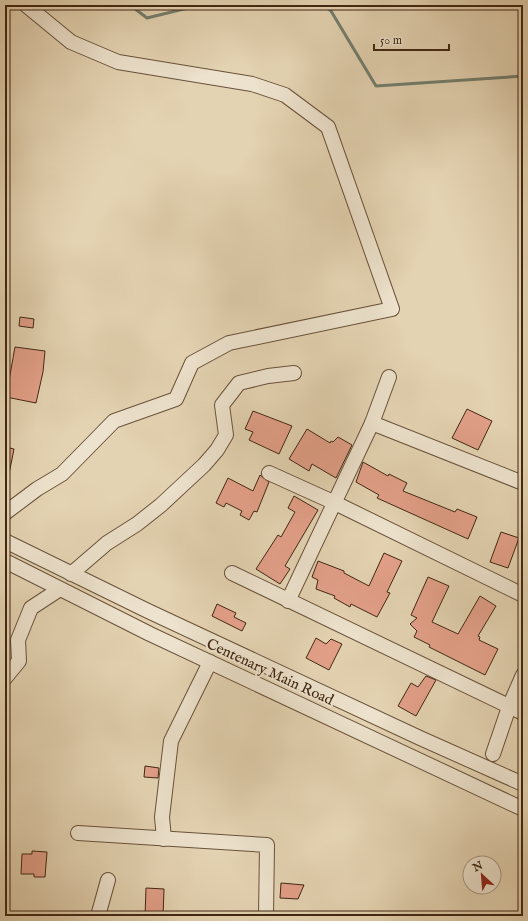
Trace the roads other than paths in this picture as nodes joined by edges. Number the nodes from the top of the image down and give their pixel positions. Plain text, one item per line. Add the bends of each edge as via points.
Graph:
1 (26, 5) edge
2 (294, 373) dead end
3 (389, 377) dead end
4 (372, 422) junction
5 (269, 473) dead end
6 (523, 483) edge
7 (333, 502) junction
8 (5, 512) edge
9 (5, 541) edge
10 (5, 561) edge
11 (232, 573) dead end
12 (71, 574) junction
13 (60, 589) junction
14 (523, 595) edge
15 (288, 601) junction
16 (148, 611) junction
17 (139, 628) junction
18 (210, 662) junction
19 (523, 675) edge
20 (5, 678) edge
21 (509, 707) junction
22 (523, 713) edge
23 (493, 754) dead end
24 (523, 784) edge
25 (523, 809) edge
26 (78, 833) dead end
27 (164, 839) junction
28 (108, 880) dead end
29 (98, 916) edge
30 (266, 916) edge

1 - 8 street via 71,42 118,62 252,84 285,95 328,127 392,309 223,346 192,363 176,399 114,421 62,474
2 - 12 street via 239,383 222,405 226,435 208,460 160,505 137,524 107,543
3 - 4 street
4 - 6 street
4 - 7 street
5 - 7 street
7 - 14 street
7 - 15 street
9 - 12 street, Centenary Main Road
10 - 13 street, Centenary Main Road
11 - 15 street
12 - 16 street, Centenary Main Road
13 - 17 street, Centenary Main Road
13 - 20 street via 31,608 18,640 19,661
15 - 21 street
16 - 17 street
16 - 24 street, Centenary Main Road
17 - 18 street, Centenary Main Road
18 - 25 street, Centenary Main Road
18 - 27 street via 171,741 162,817
19 - 21 street
21 - 22 street
21 - 23 street
26 - 27 street
27 - 30 street via 267,845
28 - 29 street

